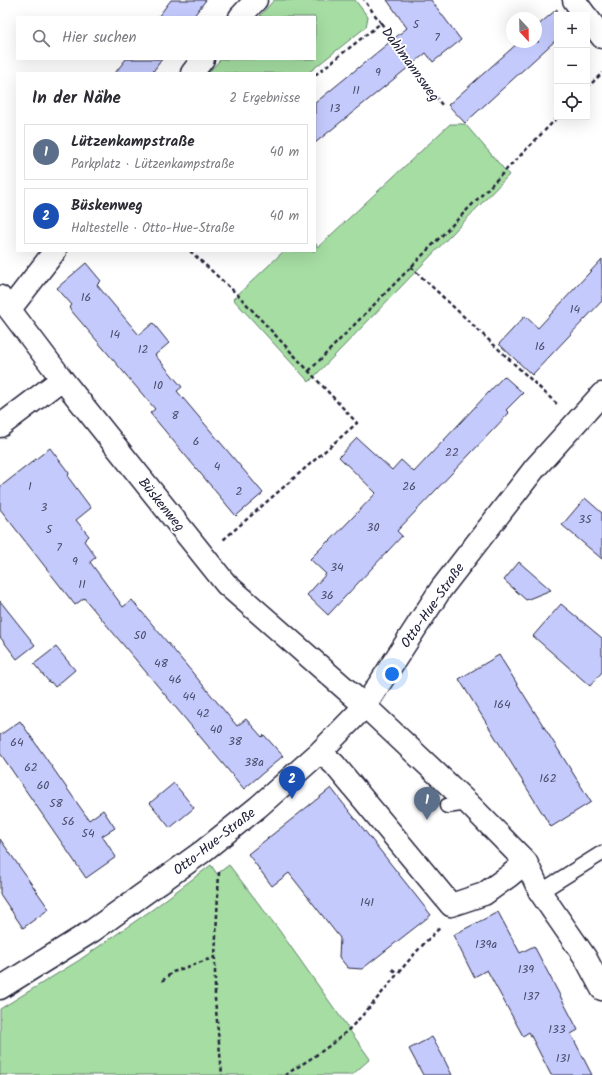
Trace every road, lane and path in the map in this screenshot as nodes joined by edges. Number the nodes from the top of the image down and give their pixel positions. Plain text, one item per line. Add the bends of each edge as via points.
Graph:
1 (256, 0) edge
2 (364, 0) edge
3 (574, 0) edge
4 (583, 12) edge
5 (241, 16) edge
6 (590, 22) edge
7 (380, 23) junction
8 (602, 38) edge
9 (202, 60) edge
10 (193, 72) edge
11 (602, 73) edge
12 (316, 74) edge
13 (590, 85) edge
14 (442, 105) dead end
15 (555, 120) edge
16 (54, 252) edge
17 (191, 252) edge
18 (411, 267) junction
19 (5, 303) edge
20 (309, 371) junction
21 (62, 379) junction
22 (602, 394) edge
23 (576, 422) junction
24 (0, 426) edge
25 (204, 557) junction
26 (365, 706) junction
27 (320, 752) junction
28 (215, 842) junction
29 (602, 852) edge
30 (526, 862) junction
31 (540, 892) junction
32 (452, 905) junction
33 (214, 957) junction
34 (392, 969) dead end
35 (397, 973) junction
36 (162, 982) dead end
37 (0, 988) edge
38 (602, 989) edge
39 (222, 1075) edge
40 (285, 1075) edge

1 - 5 street
2 - 7 path, Dahlmannsweg
3 - 4 street
6 - 8 street
7 - 12 path, Dahlmannsweg
7 - 14 path, Dahlmannsweg
9 - 10 street
11 - 13 path
15 - 18 path
16 - 19 street
17 - 20 path via 238,295
18 - 20 path
18 - 23 path
19 - 21 street, Büskenweg
20 - 25 path via 357,423
21 - 24 street
21 - 25 street, Büskenweg
22 - 23 street, Otto-Hue-Straße
23 - 26 street, Otto-Hue-Straße via 535,468 441,589
25 - 26 street, Büskenweg via 226,584
26 - 27 street, Otto-Hue-Straße
26 - 30 street, Büskenweg via 458,804
27 - 28 street, Otto-Hue-Straße
27 - 32 street via 397,834
28 - 33 path via 219,869
28 - 37 street, Otto-Hue-Straße via 92,931
29 - 31 lane
30 - 31 street, Büskenweg
30 - 32 street via 484,894
31 - 38 street, Büskenweg via 586,957
32 - 35 path via 443,926 424,942
33 - 36 path via 173,972
33 - 39 path
34 - 35 path
35 - 40 path via 356,1022 328,1048

